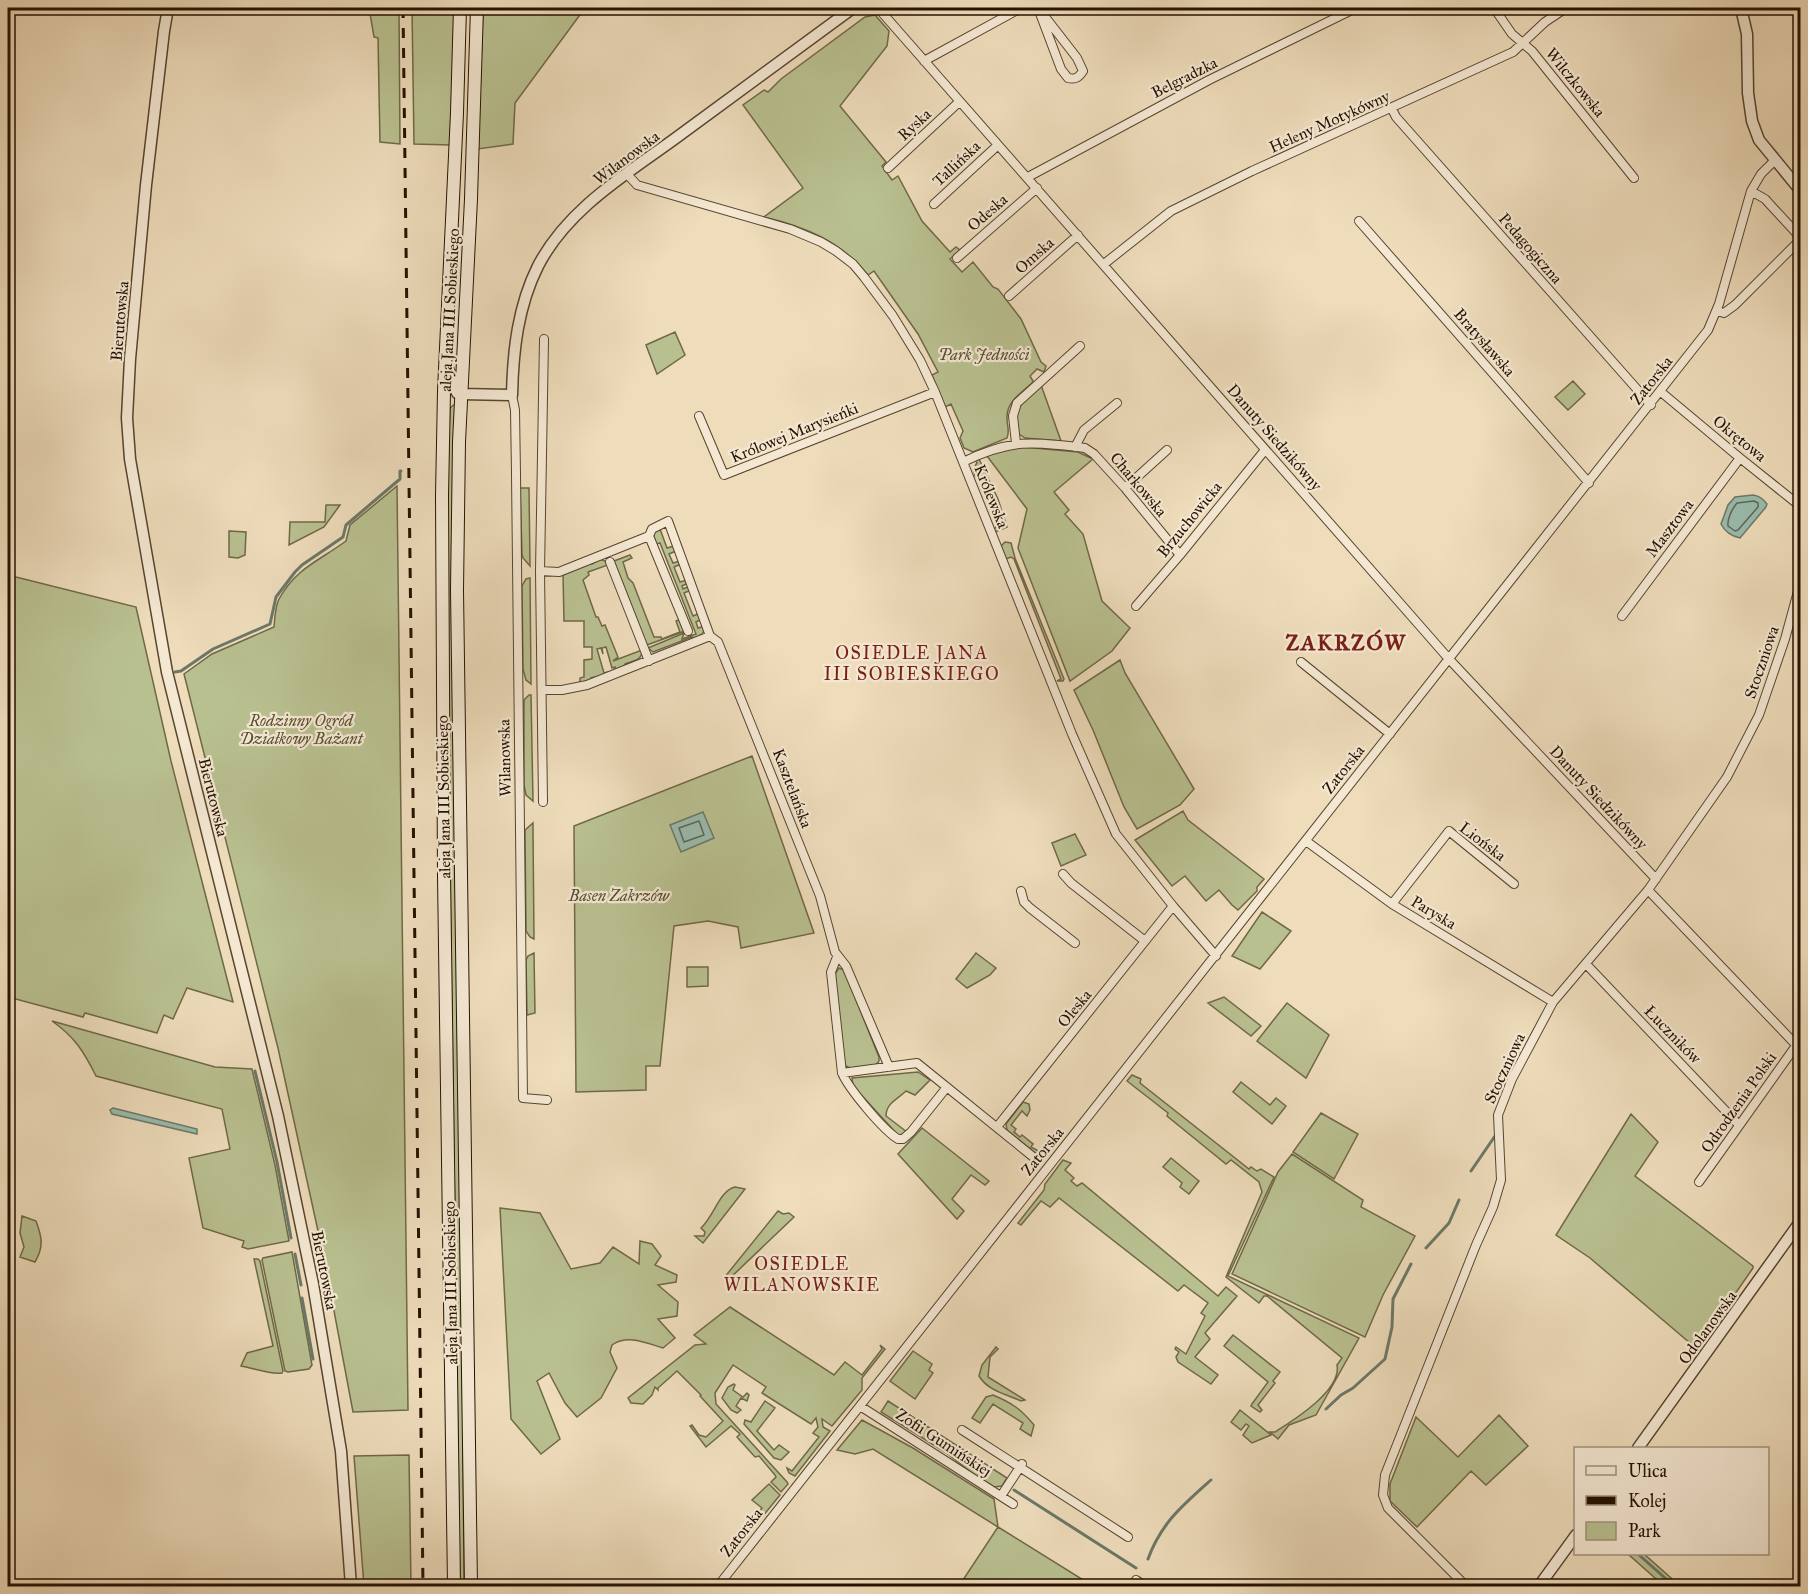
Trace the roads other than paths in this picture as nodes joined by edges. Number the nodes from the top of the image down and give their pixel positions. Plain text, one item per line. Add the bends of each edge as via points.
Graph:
1 (168, 8) edge
2 (460, 8) edge
3 (477, 8) edge
4 (853, 8) edge
5 (878, 8) edge
6 (1021, 8) edge
7 (1038, 8) edge
8 (1356, 8) edge
9 (1494, 8) edge
10 (1566, 8) edge
11 (1741, 8) edge
12 (1523, 44) junction
13 (924, 62) junction
14 (959, 102) junction
15 (1392, 109) junction
16 (998, 145) junction
17 (1775, 160) junction
18 (888, 168) dead end
19 (627, 174) junction
20 (1028, 177) junction
21 (1634, 178) dead end
22 (1037, 188) junction
23 (1800, 190) edge
24 (1751, 191) junction
25 (934, 204) dead end
26 (1359, 221) dead end
27 (1078, 235) junction
28 (1800, 238) edge
29 (957, 258) dead end
30 (1104, 264) junction
31 (1009, 296) dead end
32 (1717, 311) junction
33 (544, 339) dead end
34 (1080, 346) dead end
35 (446, 360) junction
36 (935, 392) junction
37 (1661, 392) junction
38 (461, 394) junction
39 (512, 394) junction
40 (1117, 403) dead end
41 (1651, 405) junction
42 (699, 416) dead end
43 (1016, 443) junction
44 (1075, 447) junction
45 (1167, 450) dead end
46 (1265, 450) junction
47 (1740, 458) junction
48 (963, 462) junction
49 (1589, 483) junction
50 (1125, 488) junction
51 (1800, 506) edge
52 (650, 536) junction
53 (1180, 555) junction
54 (610, 562) dead end
55 (540, 571) junction
56 (1800, 584) edge
57 (1136, 606) dead end
58 (1622, 616) dead end
59 (688, 631) dead end
60 (710, 636) junction
61 (1449, 659) junction
62 (649, 661) junction
63 (1301, 662) dead end
64 (542, 690) junction
65 (1390, 734) junction
66 (543, 802) dead end
67 (1306, 841) junction
68 (1063, 874) dead end
69 (1656, 879) junction
70 (1514, 884) dead end
71 (1648, 890) junction
72 (1020, 891) dead end
73 (1392, 904) junction
74 (1173, 906) junction
75 (1145, 942) junction
76 (1075, 943) dead end
77 (1216, 956) junction
78 (837, 957) junction
79 (1586, 964) junction
80 (1553, 1002) junction
81 (1799, 1045) edge
82 (889, 1067) junction
83 (842, 1073) junction
84 (947, 1087) junction
85 (546, 1100) dead end
86 (1739, 1125) junction
87 (997, 1127) junction
88 (1037, 1160) dead end
89 (1699, 1182) dead end
90 (1800, 1222) edge
91 (860, 1406) junction
92 (962, 1430) dead end
93 (1639, 1447) edge
94 (1021, 1465) junction
95 (1001, 1496) junction
96 (1013, 1504) dead end
97 (1574, 1536) edge
98 (1128, 1537) dead end
99 (1136, 1580) dead end
100 (351, 1587) edge
101 (454, 1587) edge
102 (471, 1587) edge
103 (718, 1587) edge
104 (1145, 1587) edge
105 (1466, 1587) edge
106 (1539, 1587) edge

1 - 100 street, Bierutowska via 132,336 130,459 167,672 278,1116 311,1274 341,1451
2 - 35 main road, aleja Jana III Sobieskiego
3 - 38 main road, aleja Jana III Sobieskiego
4 - 19 street, Wilanowska
5 - 13 street, Danuty Siedzikówny
6 - 13 street
7 - 7 street via 1061,69 1068,78 1079,77 1083,71 1077,58
8 - 20 street, Belgradzka via 1199,85
9 - 12 street, Wilczkowska
10 - 12 street, Heleny Motykówny
11 - 17 street via 1749,51 1749,108 1760,140
12 - 15 street, Heleny Motykówny
12 - 21 street, Wilczkowska
13 - 14 street, Danuty Siedzikówny
14 - 16 street, Danuty Siedzikówny
14 - 18 street, Ryska
15 - 30 street, Heleny Motykówny via 1172,211
15 - 41 street, Pedagogiczna
16 - 20 street, Danuty Siedzikówny
16 - 25 street, Tallińska
17 - 23 street
17 - 24 street, Zatorska
19 - 36 street, Królewska via 637,185 790,230 836,250 853,264 893,316
19 - 39 street, Wilanowska via 564,226 538,267 518,326
20 - 22 street, Danuty Siedzikówny
22 - 27 street, Danuty Siedzikówny
22 - 29 street, Odeska
24 - 28 street via 1765,199
24 - 32 street, Zatorska
26 - 49 street, Bratysławska
27 - 30 street, Danuty Siedzikówny
27 - 31 street, Omska
28 - 32 street via 1735,306 1724,313
30 - 46 street, Danuty Siedzikówny
32 - 37 street, Zatorska via 1708,330
33 - 55 street
34 - 43 street via 1017,403 1012,416
35 - 38 street via 453,387
35 - 101 main road, aleja Jana III Sobieskiego via 442,648
36 - 42 street, Królowej Marysieńki via 724,476
36 - 48 street, Królewska
37 - 41 street, Zatorska
37 - 47 street, Okrętowa
38 - 39 street
38 - 102 main road, aleja Jana III Sobieskiego via 458,614
39 - 85 street, Wilanowska via 523,1098
40 - 44 street via 1084,430
41 - 49 street, Zatorska
43 - 44 street, Charkowska
43 - 48 street, Charkowska
44 - 50 street, Charkowska via 1094,454
45 - 50 street
46 - 53 street, Brzuchowicka
46 - 61 street, Danuty Siedzikówny
47 - 51 street, Okrętowa
47 - 58 street, Masztowa
48 - 74 street, Królewska via 1116,834
49 - 61 street, Zatorska
50 - 53 street, Charkowska
52 - 55 street via 559,572
52 - 59 street
52 - 60 street, Kasztelańska via 652,529 668,521
53 - 57 street, Brzuchowicka
54 - 62 street
55 - 64 street
56 - 69 street, Stoczniowa via 1754,727 1727,777
60 - 62 street
60 - 78 street, Kasztelańska via 718,642 820,896
61 - 65 street, Zatorska
61 - 69 street, Danuty Siedzikówny
62 - 64 street via 587,686
63 - 65 street
64 - 66 street
65 - 67 street, Zatorska
67 - 73 street, Paryska
67 - 77 street, Zatorska
68 - 75 street
69 - 71 street, Stoczniowa
70 - 73 street, Liońska via 1449,831
71 - 79 street, Stoczniowa
71 - 81 street
72 - 76 street via 1030,908
73 - 80 street, Paryska
74 - 75 street, Oleska
74 - 77 street, Królewska
75 - 87 street, Oleska
77 - 91 street, Zatorska
78 - 82 street, Kasztelańska via 846,966
78 - 83 street, Kasztelańska via 831,972
79 - 80 street, Stoczniowa
79 - 86 street, Łuczników
80 - 105 street, Stoczniowa via 1503,1101 1498,1122 1501,1180 1493,1207 1383,1482 1388,1508
81 - 86 street, Odrodzenia Polski
82 - 83 street
82 - 84 street via 917,1063
83 - 84 street via 877,1120 898,1139 911,1132
84 - 87 street
86 - 89 street, Odrodzenia Polski
87 - 88 street
90 - 93 street, Odolanowska
91 - 95 street, Zofii Gumińskiej
91 - 103 street, Zatorska
92 - 94 street
94 - 95 street
94 - 98 street
95 - 96 street, Zofii Gumińskiej
97 - 106 street
99 - 104 street

